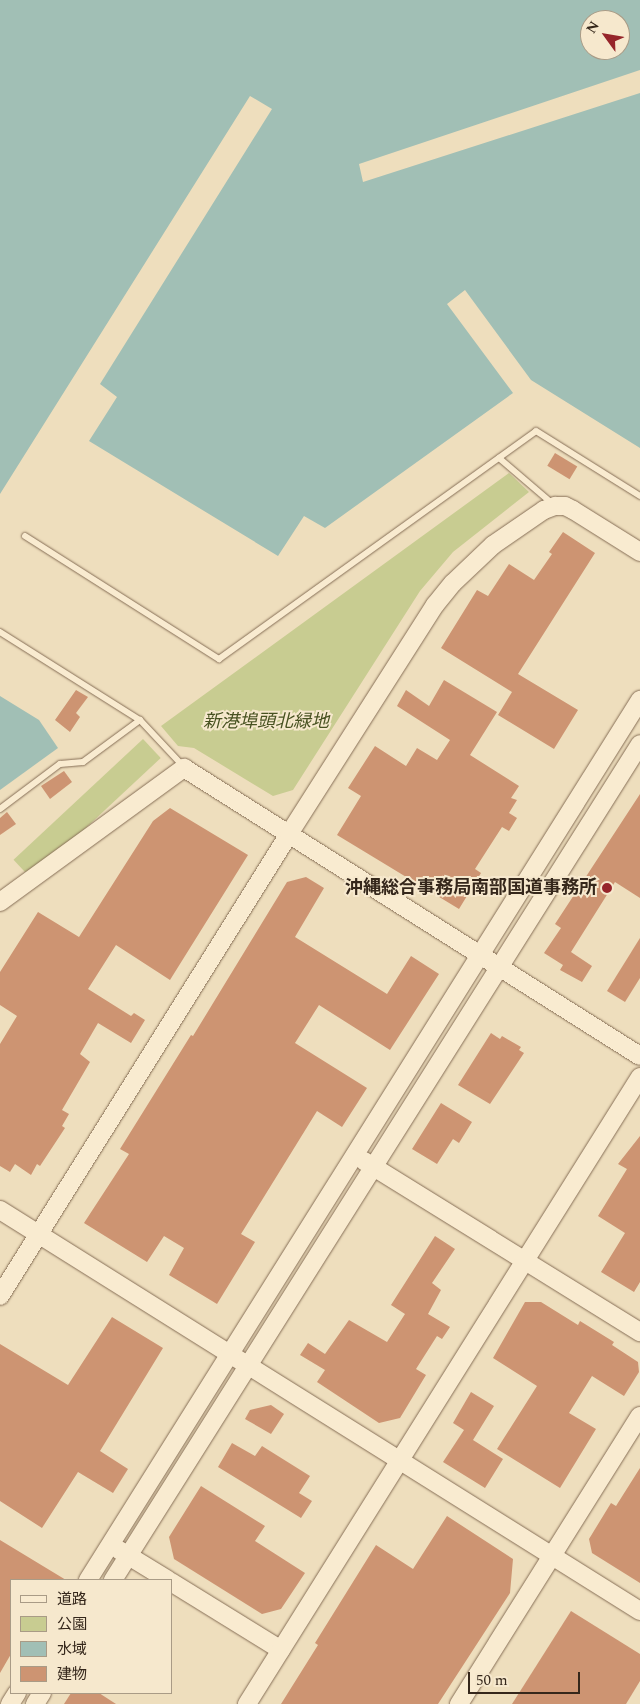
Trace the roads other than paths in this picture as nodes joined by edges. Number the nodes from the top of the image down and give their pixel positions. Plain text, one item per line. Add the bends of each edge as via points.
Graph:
1 (500, 458) junction
2 (640, 496) edge
3 (555, 506) junction
4 (25, 536) dead end
5 (640, 552) edge
6 (0, 632) edge
7 (640, 700) edge
8 (140, 720) junction
9 (640, 744) edge
10 (184, 768) junction
11 (0, 809) edge
12 (289, 834) junction
13 (0, 902) edge
14 (479, 954) junction
15 (500, 967) junction
16 (640, 1056) edge
17 (640, 1077) edge
18 (354, 1154) junction
19 (374, 1167) junction
20 (0, 1210) edge
21 (39, 1234) junction
22 (525, 1261) junction
23 (0, 1296) edge
24 (640, 1332) edge
25 (229, 1353) junction
26 (249, 1365) junction
27 (640, 1416) edge
28 (400, 1460) junction
29 (110, 1544) junction
30 (128, 1556) junction
31 (552, 1556) junction
32 (89, 1579) edge
33 (114, 1579) edge
34 (167, 1579) edge
35 (172, 1582) edge
36 (640, 1611) edge
37 (281, 1650) junction
38 (248, 1704) edge
39 (459, 1704) edge

1 - 2 lane via 536,431
1 - 3 lane
1 - 4 lane via 219,659
3 - 5 street via 573,510
3 - 12 street via 493,545 472,563 435,605
6 - 8 lane
7 - 14 street
8 - 10 lane
8 - 11 lane via 83,762 60,764
9 - 15 street
10 - 12 street
10 - 13 street
12 - 14 street
12 - 21 street
14 - 15 street
14 - 18 street
15 - 16 street
15 - 19 street
17 - 22 street
18 - 19 street
18 - 25 street
19 - 22 street
19 - 26 street
20 - 21 street
21 - 23 street
21 - 25 street
22 - 24 street
22 - 28 street
25 - 26 street
25 - 29 street
26 - 28 street
26 - 30 street
27 - 31 street
28 - 31 street
28 - 37 street
29 - 30 street
29 - 32 street
30 - 33 street
30 - 34 street
31 - 36 street
31 - 39 street
35 - 37 street
37 - 38 street

